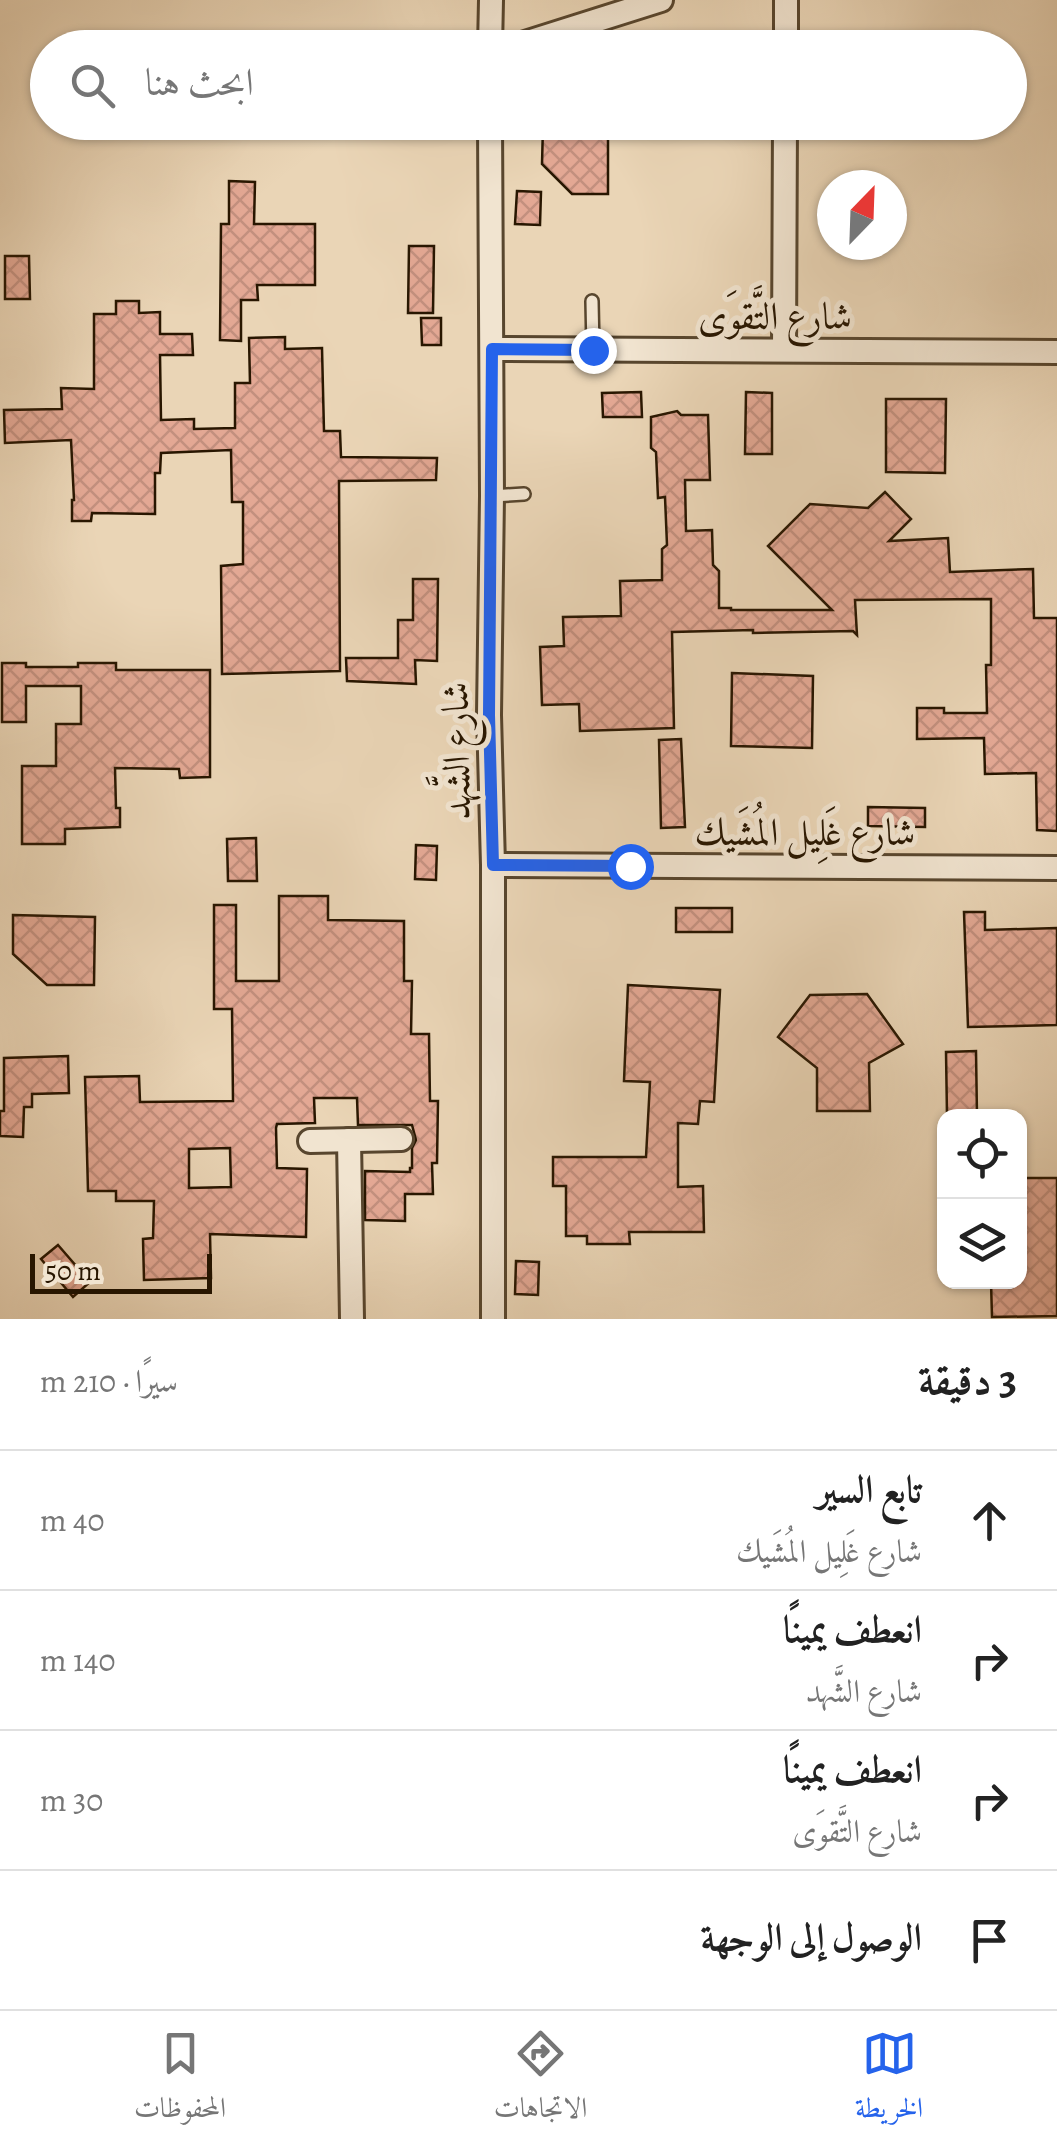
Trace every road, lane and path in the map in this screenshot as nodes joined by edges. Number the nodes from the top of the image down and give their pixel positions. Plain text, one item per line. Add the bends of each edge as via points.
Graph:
1 (491, 0) edge
2 (661, 0) edge
3 (786, 0) edge
4 (490, 30) edge
5 (566, 30) edge
6 (786, 30) edge
7 (490, 140) edge
8 (785, 140) edge
9 (592, 302) dead end
10 (492, 349) junction
11 (593, 350) junction
12 (784, 350) junction
13 (1057, 352) edge
14 (524, 494) dead end
15 (492, 496) junction
16 (493, 865) junction
17 (1057, 868) edge
18 (401, 1139) dead end
19 (349, 1140) junction
20 (310, 1141) dead end
21 (352, 1319) edge
22 (493, 1319) edge

1 - 4 street
2 - 5 street
3 - 6 street
7 - 10 street, شارع الشَّهد
8 - 12 street
9 - 11 lane
10 - 11 street, شارع التَّقوَى
10 - 15 street, شارع الشَّهد
11 - 12 street, شارع التَّقوَى
12 - 13 street, شارع التَّقوَى
14 - 15 lane
15 - 16 street, شارع الشَّهد
16 - 17 street, شارع غَلِيل المُشَيك
16 - 22 street, شارع الشَّهد
18 - 19 street
19 - 20 street
19 - 21 street

